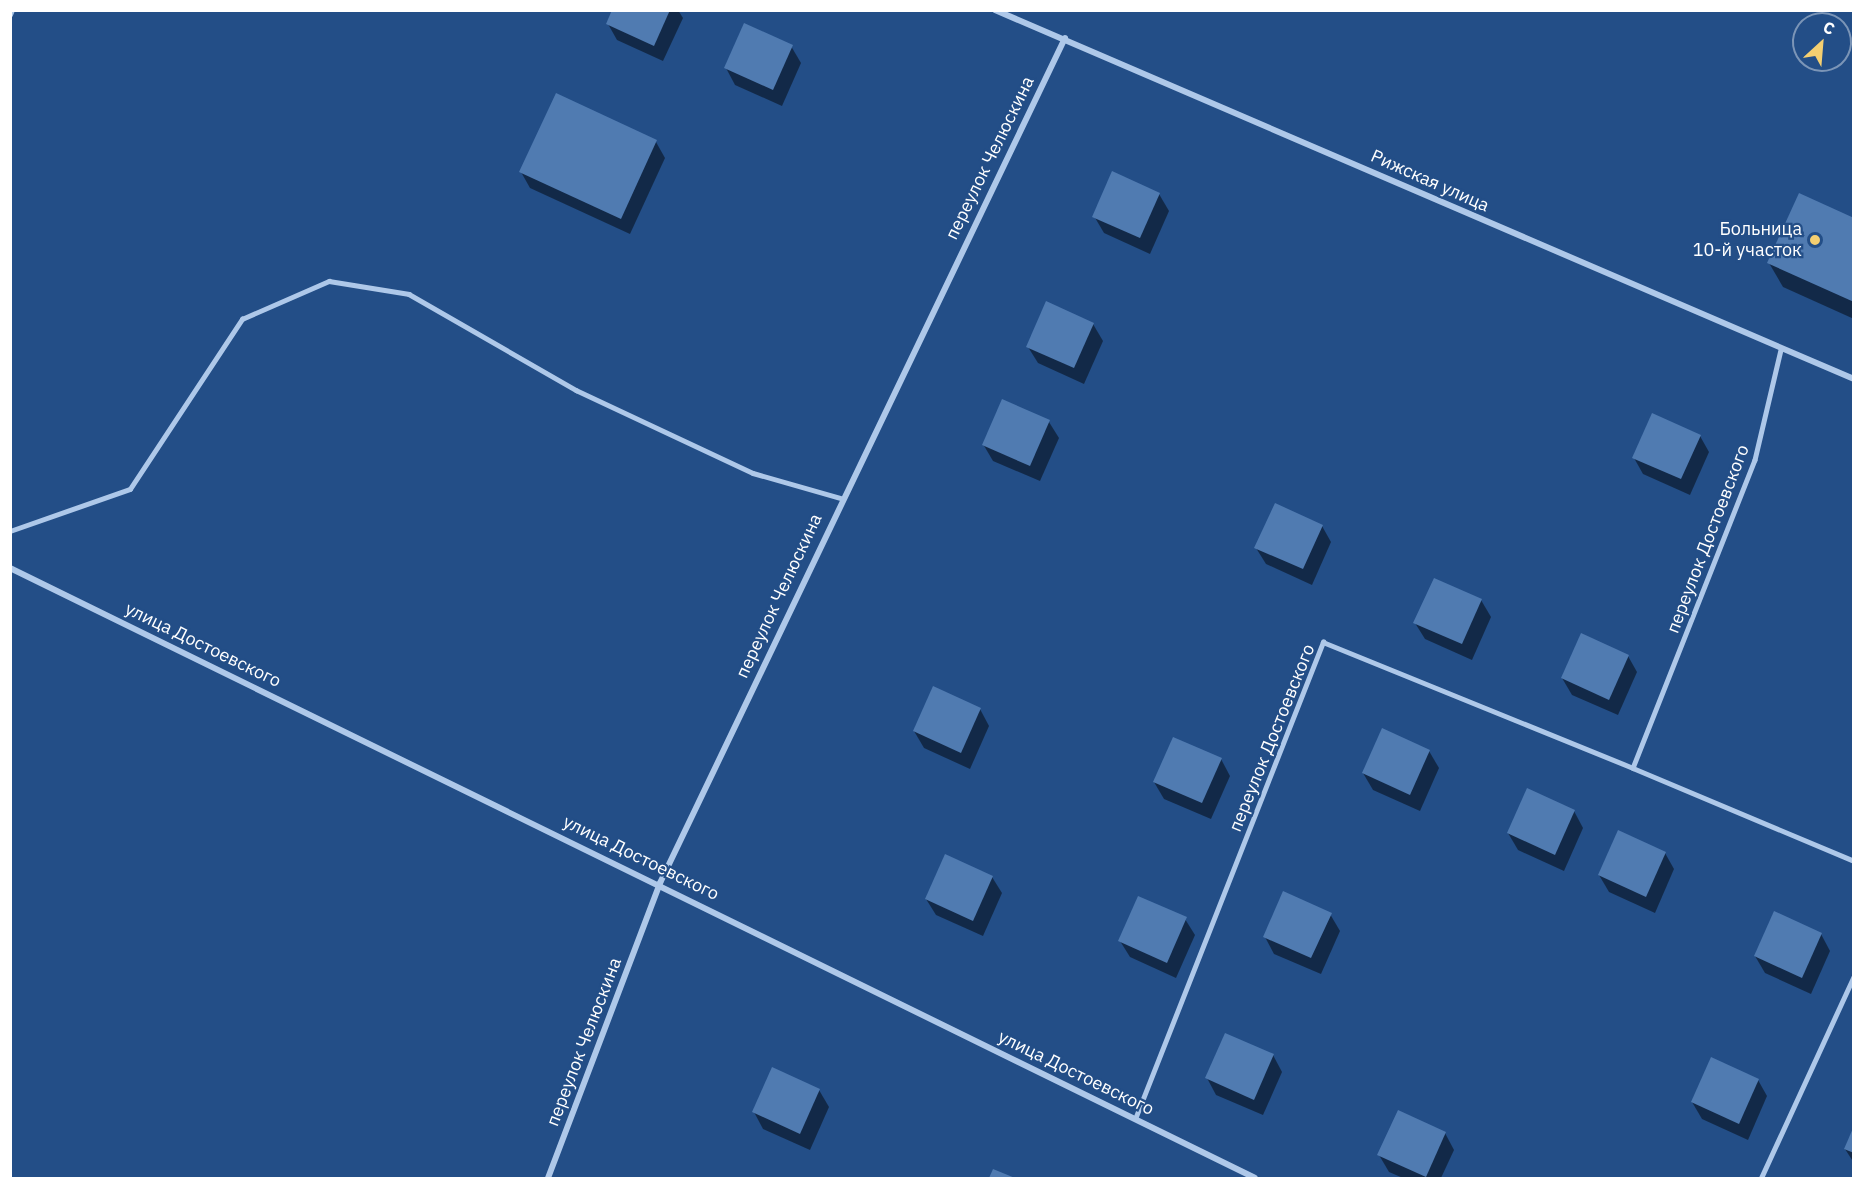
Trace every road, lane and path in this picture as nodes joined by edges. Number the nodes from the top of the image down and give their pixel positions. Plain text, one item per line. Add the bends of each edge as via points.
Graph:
1 (12, 10) edge
2 (994, 10) edge
3 (10, 15) edge
4 (1065, 38) junction
5 (1781, 350) junction
6 (1854, 380) edge
7 (841, 498) junction
8 (10, 531) edge
9 (10, 568) edge
10 (1633, 768) junction
11 (1854, 861) edge
12 (660, 883) junction
13 (1854, 976) edge
14 (1135, 1119) junction
15 (548, 1179) edge
16 (1255, 1179) edge
17 (1761, 1179) edge

1 - 3 street
2 - 4 street, Рижская улица
4 - 5 street, Рижская улица
4 - 7 street, переулок Челюскина
5 - 6 street, Рижская улица
5 - 10 lane, переулок Достоевского via 1755,460
7 - 8 lane via 753,473 586,395 409,294 329,281 242,319 130,489
7 - 12 street, переулок Челюскина
9 - 12 street, улица Достоевского
10 - 11 lane, переулок Достоевского
10 - 14 lane, переулок Достоевского via 1323,642
12 - 14 street, улица Достоевского
12 - 15 street, переулок Челюскина
13 - 17 lane
14 - 16 street, улица Достоевского

